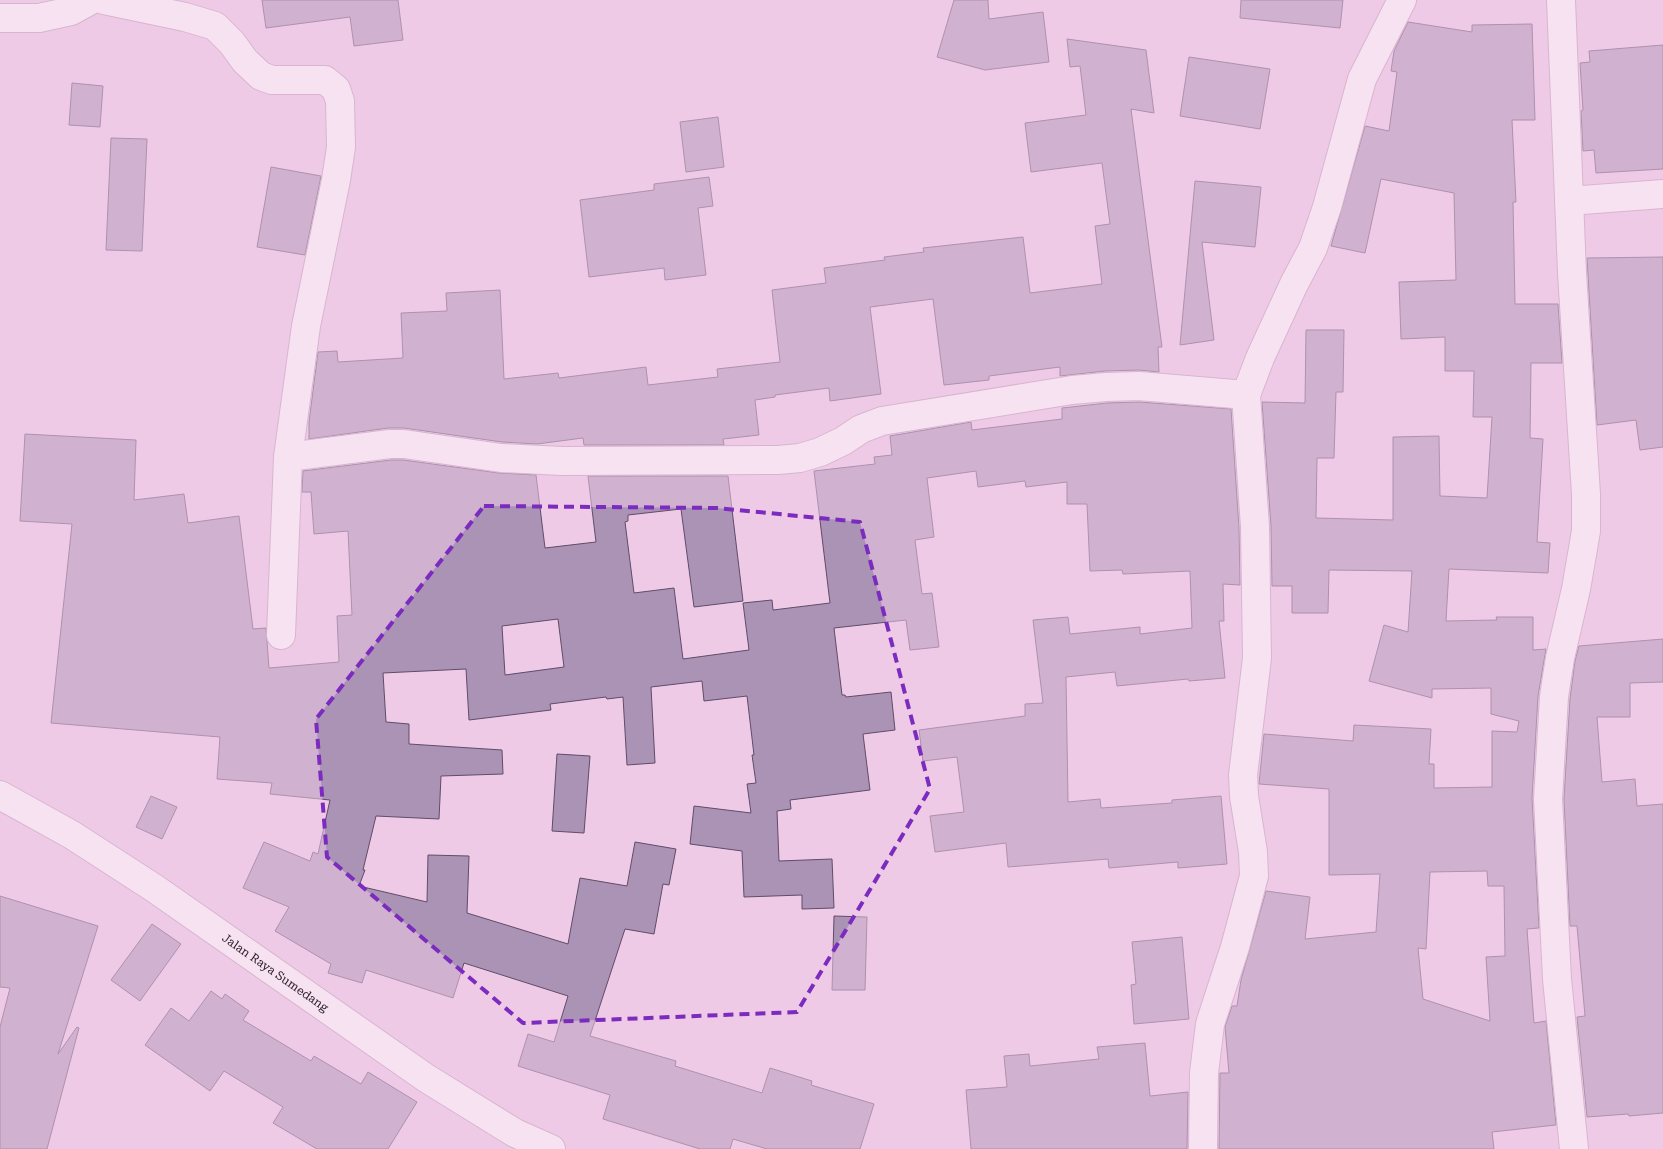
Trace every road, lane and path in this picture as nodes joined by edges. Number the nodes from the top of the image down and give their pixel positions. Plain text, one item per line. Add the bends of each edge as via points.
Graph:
1 (91, 0) edge
2 (104, 0) edge
3 (1402, 0) edge
4 (1562, 0) edge
5 (0, 18) edge
6 (1663, 194) edge
7 (1569, 201) junction
8 (1246, 395) junction
9 (288, 457) junction
10 (280, 634) dead end
11 (0, 795) edge
12 (551, 1149) edge
13 (1203, 1149) edge
14 (1574, 1149) edge

1 - 5 main road via 71,11 39,18
2 - 9 main road via 215,26 261,76 272,80 325,80 336,89 340,100 341,147 306,326
3 - 8 main road via 1362,79 1313,248 1286,300
4 - 7 main road
6 - 7 main road
7 - 14 main road via 1586,531 1556,684 1548,799 1557,979
8 - 9 main road via 1139,386 1072,390 882,421 820,452 778,460 562,461 501,458 404,444
8 - 13 main road via 1255,527 1257,658 1243,776 1254,876 1236,947 1210,1024 1204,1073
9 - 10 main road
11 - 12 main road, Jalan Raya Sumedang via 72,835 154,888 426,1078 515,1133

